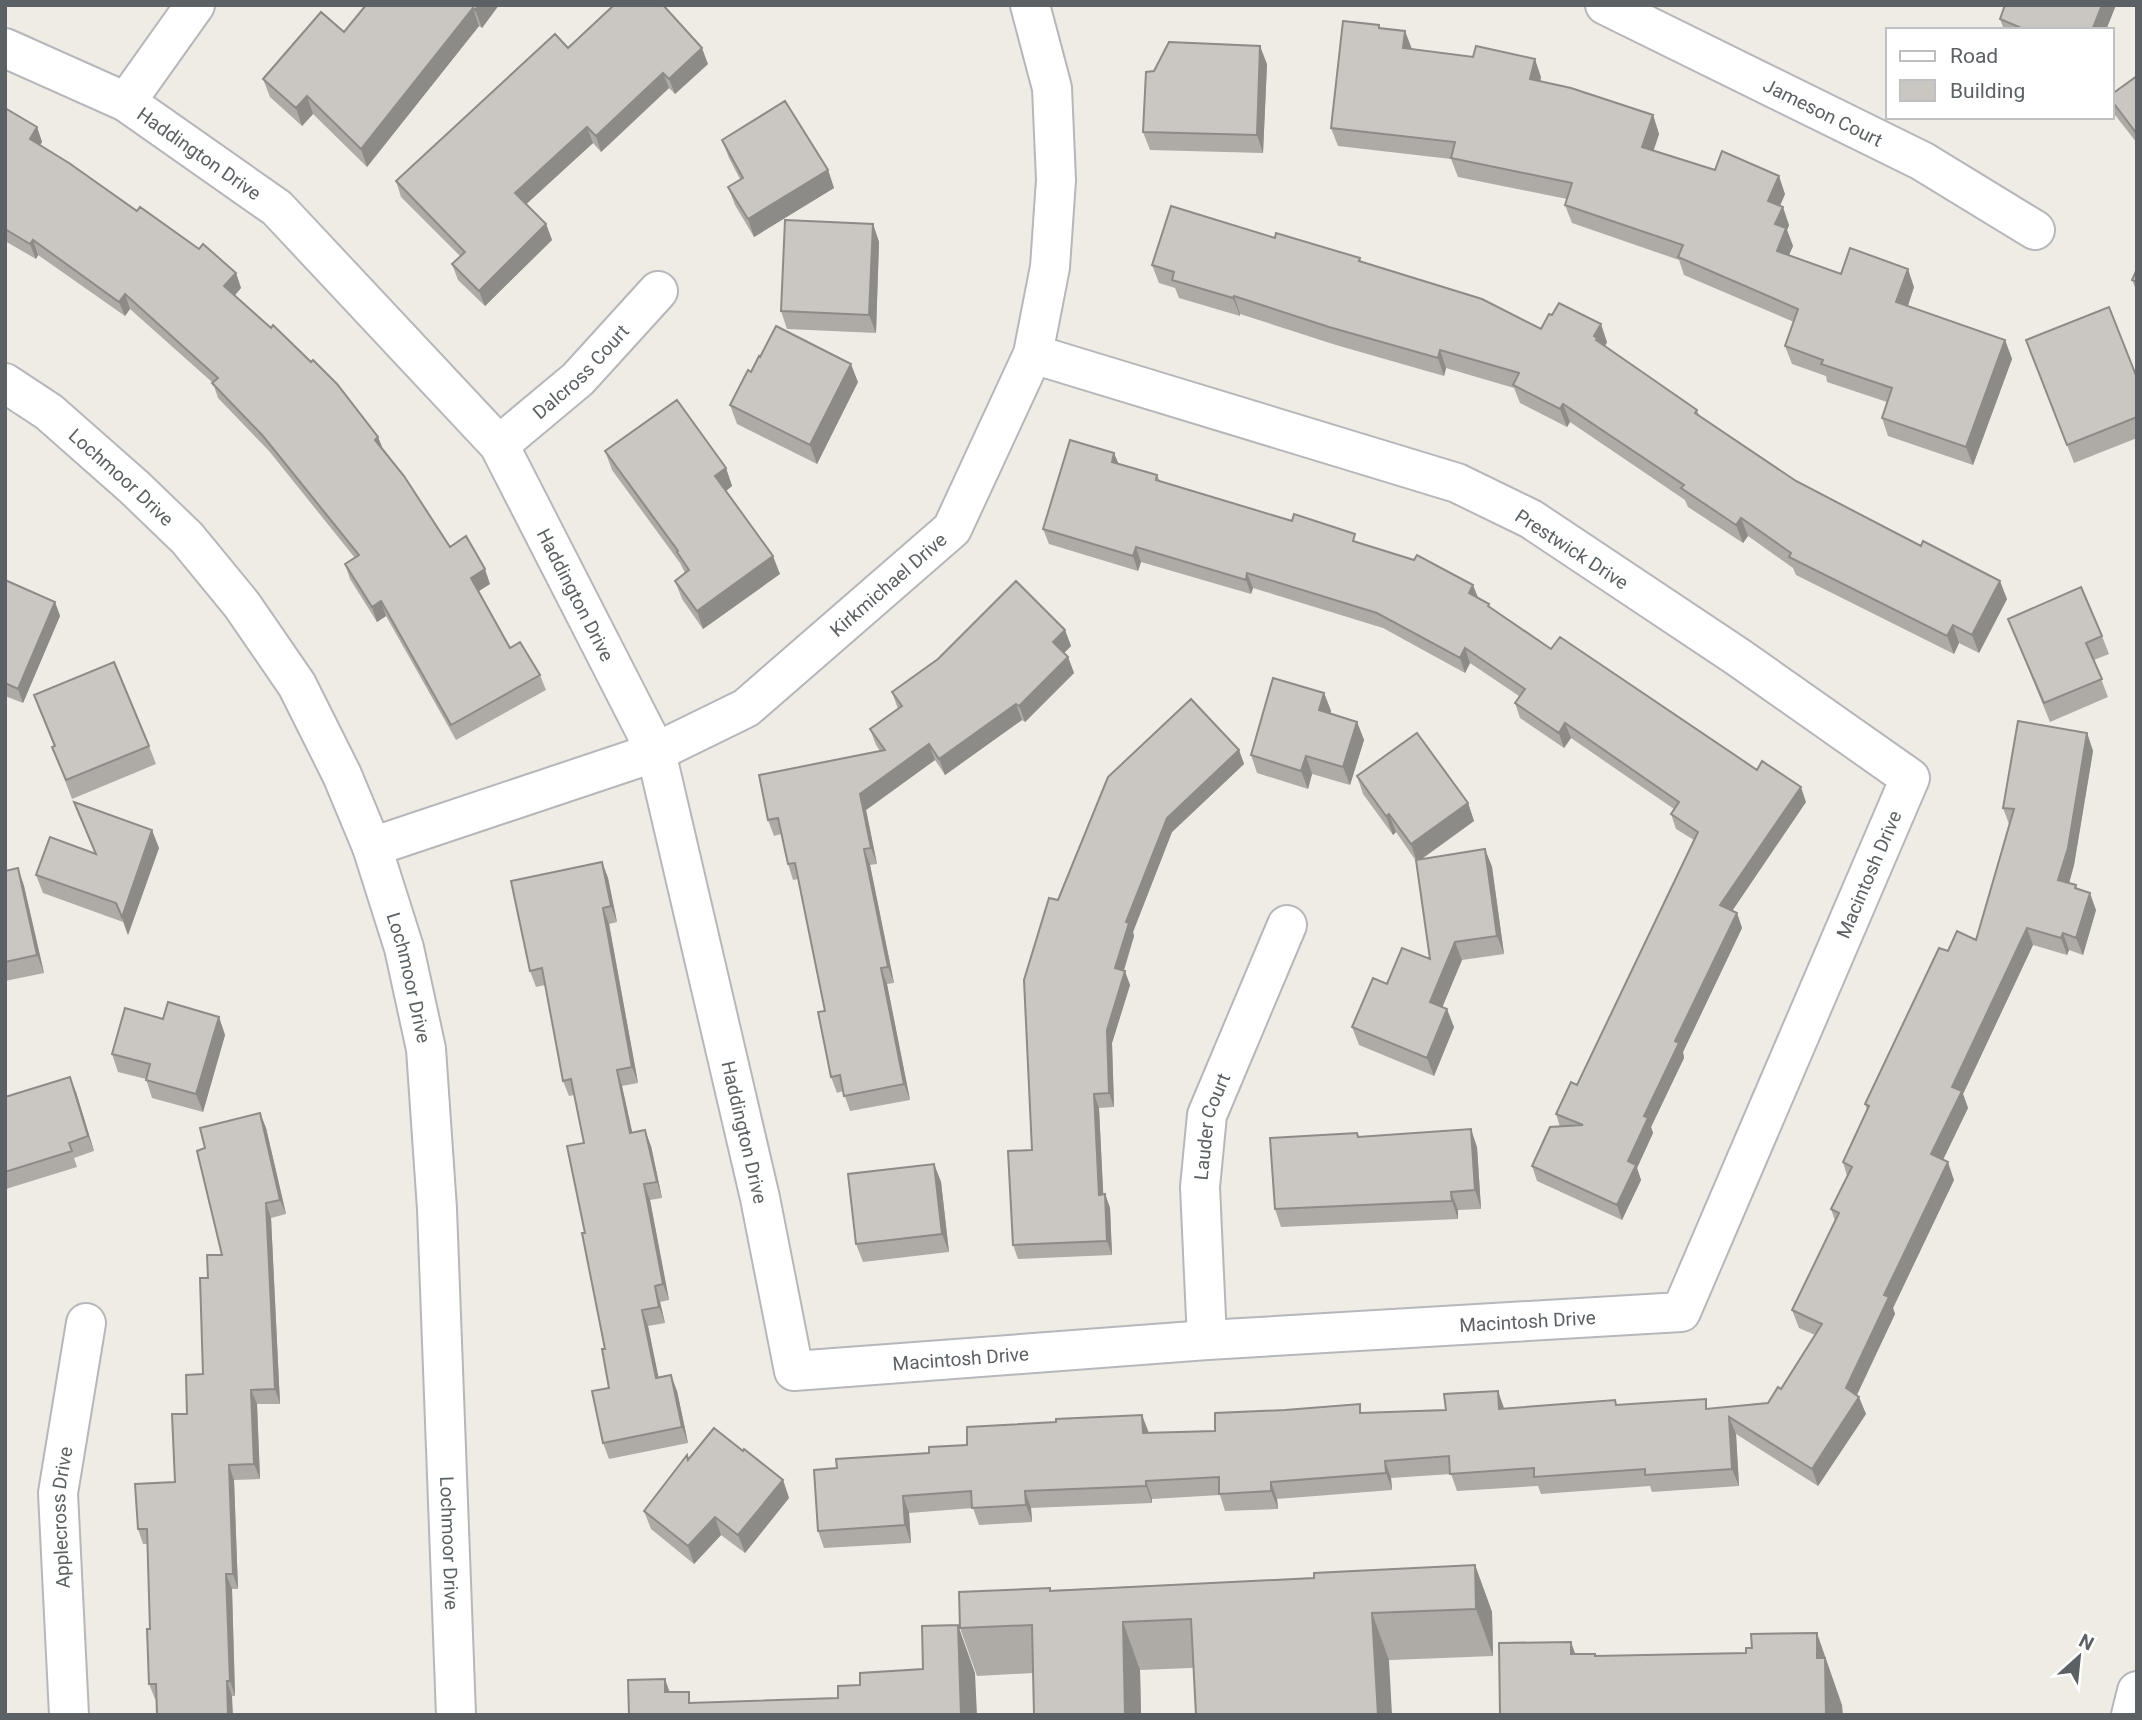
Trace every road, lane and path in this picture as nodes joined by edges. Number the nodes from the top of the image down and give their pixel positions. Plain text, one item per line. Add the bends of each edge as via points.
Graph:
1 (195, 5) edge
2 (1030, 5) edge
3 (1605, 5) edge
4 (5, 48) edge
5 (126, 102) junction
6 (2035, 230) dead end
7 (658, 291) dead end
8 (1033, 354) junction
9 (5, 383) edge
10 (499, 446) junction
11 (656, 752) junction
12 (1910, 778) joint
13 (372, 847) junction
14 (1287, 925) dead end
15 (86, 1323) dead end
16 (1207, 1340) junction
17 (794, 1371) joint
18 (2137, 1691) edge
19 (69, 1715) edge
20 (456, 1715) edge
21 (2131, 1715) edge

1 - 5 street
2 - 8 street, Kirkmichael Drive via 1052,88 1056,180 1050,267
3 - 6 street, Jameson Court via 1922,161
4 - 5 street, Haddington Drive
5 - 10 street, Haddington Drive via 277,208
7 - 10 street, Dalcross Court via 578,379
8 - 11 street, Kirkmichael Drive via 952,529 746,708
8 - 12 street, Prestwick Drive via 1457,483 1531,519
9 - 13 street, Lochmoor Drive via 48,412 134,487 187,538 242,605 297,685
10 - 11 street, Haddington Drive
11 - 13 street, Kirkmichael Drive
11 - 17 street, Haddington Drive via 760,1198
12 - 16 street, Macintosh Drive via 1681,1312
13 - 20 street, Lochmoor Drive via 404,948 426,1049 437,1209
14 - 16 street, Lauder Court via 1206,1115 1200,1187
15 - 19 street, Applecross Drive via 58,1493
16 - 17 street, Macintosh Drive
18 - 21 street

